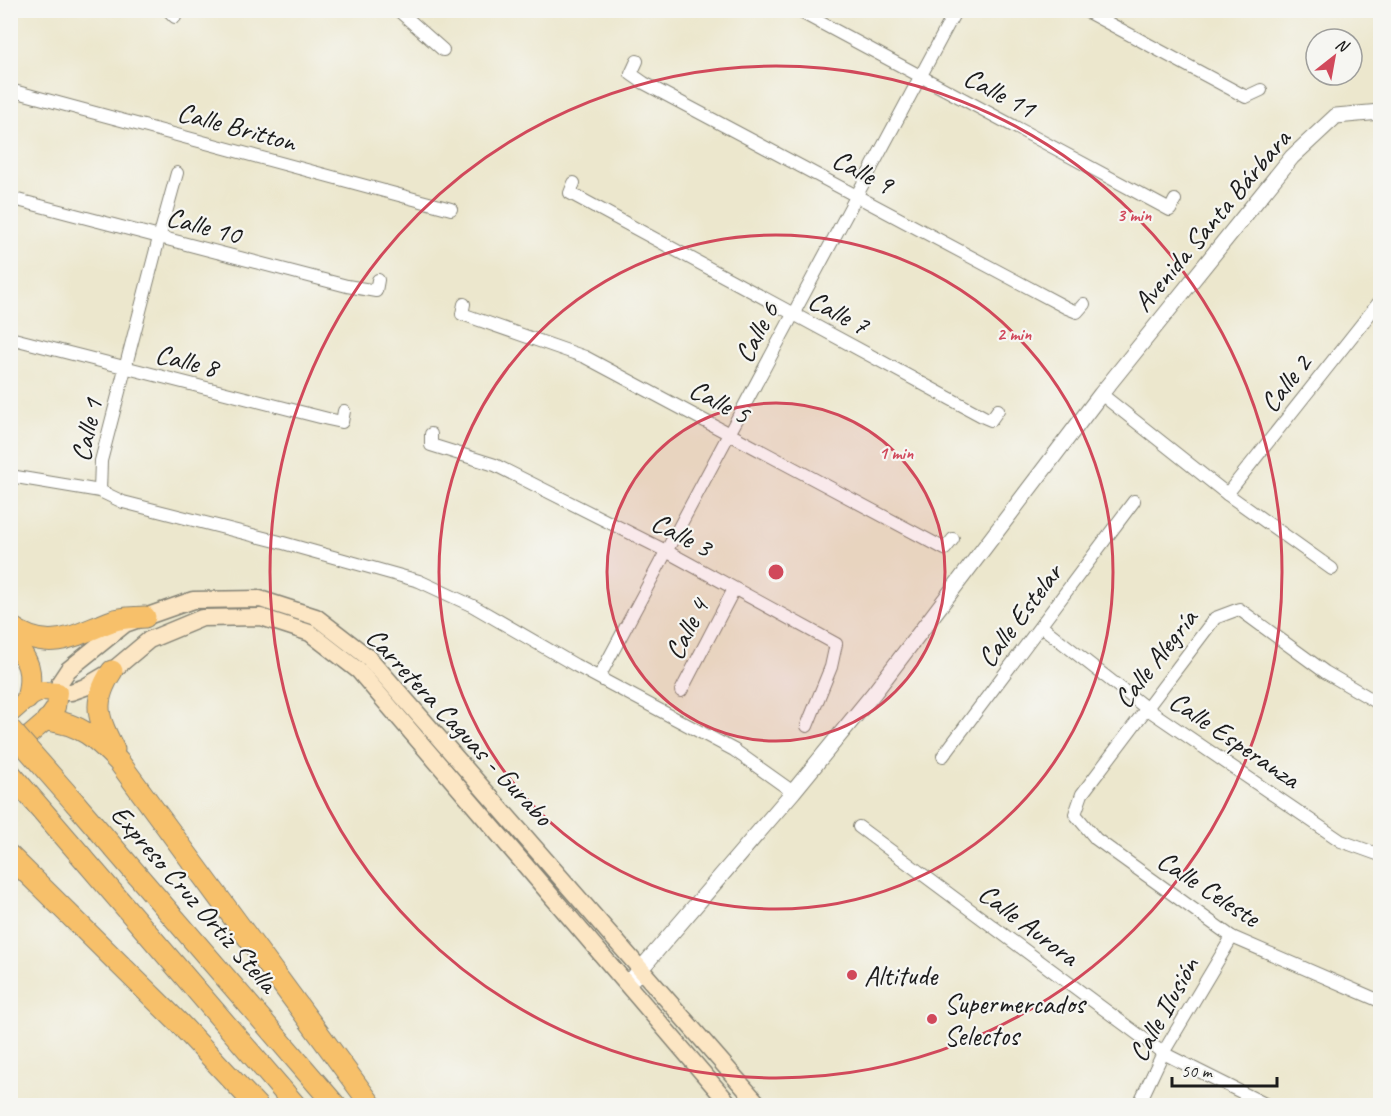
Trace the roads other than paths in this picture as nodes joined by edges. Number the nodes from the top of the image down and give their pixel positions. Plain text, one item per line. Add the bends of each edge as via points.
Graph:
1 (398, 10) edge
2 (797, 10) edge
3 (956, 10) edge
4 (1084, 10) edge
5 (443, 50) dead end
6 (637, 61) dead end
7 (921, 77) junction
8 (10, 90) edge
9 (1261, 90) dead end
10 (1380, 112) edge
11 (177, 174) dead end
12 (574, 183) dead end
13 (858, 195) junction
14 (10, 198) edge
15 (1175, 200) dead end
16 (451, 209) dead end
17 (159, 238) junction
18 (378, 280) dead end
19 (1380, 301) edge
20 (464, 304) dead end
21 (1084, 304) dead end
22 (793, 315) junction
23 (10, 338) edge
24 (124, 369) junction
25 (1101, 394) junction
26 (998, 410) dead end
27 (344, 411) dead end
28 (431, 434) dead end
29 (729, 434) junction
30 (10, 476) edge
31 (100, 491) junction
32 (1227, 494) junction
33 (1134, 501) dead end
34 (953, 539) dead end
35 (666, 551) junction
36 (1332, 569) dead end
37 (734, 589) junction
38 (144, 617) junction
39 (10, 626) edge
40 (1041, 626) junction
41 (10, 638) edge
42 (112, 671) junction
43 (599, 677) junction
44 (681, 691) dead end
45 (58, 692) junction
46 (27, 699) junction
47 (1380, 704) edge
48 (1146, 708) junction
49 (10, 714) edge
50 (47, 720) junction
51 (807, 726) dead end
52 (10, 729) edge
53 (10, 752) edge
54 (943, 756) dead end
55 (119, 762) junction
56 (10, 773) edge
57 (793, 792) junction
58 (1080, 798) joint
59 (859, 827) dead end
60 (1380, 855) edge
61 (10, 856) edge
62 (1232, 937) junction
63 (641, 968) junction
64 (628, 984) junction
65 (1380, 1001) edge
66 (1163, 1053) junction
67 (257, 1106) edge
68 (296, 1106) edge
69 (336, 1106) edge
70 (372, 1106) edge
71 (731, 1106) edge
72 (760, 1106) edge
73 (1138, 1106) edge
74 (1269, 1106) edge

1 - 5 street
2 - 7 street, Calle 11
3 - 7 street, Calle 6
4 - 9 street via 1246,97
6 - 13 street, Calle 9 via 631,74 644,83
7 - 13 street, Calle 6
7 - 15 street, Calle 11 via 1170,210
8 - 16 street, Calle Britton
10 - 25 street, Avenida Santa Bárbara via 1336,116 1292,157
11 - 17 street, Calle 1
12 - 22 street, Calle 7 via 570,193
13 - 21 street, Calle 9 via 1067,308 1077,312
13 - 22 street, Calle 6
14 - 17 street, Calle 10
17 - 18 street, Calle 10 via 347,286 376,291
17 - 24 street, Calle 1
19 - 32 street, Calle 2
20 - 29 street, Calle 5 via 462,314 585,357
22 - 26 street, Calle 7 via 984,417 991,420
22 - 29 street, Calle 6
23 - 24 street, Calle 8
24 - 27 street, Calle 8 via 342,422
24 - 31 street, Calle 1 via 101,461
25 - 32 street
25 - 57 street, Avenida Santa Bárbara via 874,693
28 - 35 street, Calle 3 via 431,445 495,465
29 - 34 street, Calle 5 via 945,549
29 - 35 street, Calle 6
30 - 31 street
31 - 43 street, Calle 1 via 123,502 419,581 473,606
32 - 36 street
33 - 40 street, Calle Estelar
35 - 37 street, Calle 3
35 - 43 street, Calle 6
37 - 44 street, Calle 4
37 - 51 street, Calle 3 via 836,644
38 - 39 highway via 114,620 75,636 46,641
38 - 45 main road, Carretera Caguas - Gurabo via 125,624 68,670
38 - 63 main road, Carretera Caguas - Gurabo via 193,600 260,599 316,617 369,658
40 - 48 street, Calle Esperanza
40 - 54 street, Calle Estelar
41 - 46 highway via 24,654 30,669
42 - 45 main road, Carretera Caguas - Gurabo via 85,687
42 - 55 highway via 102,686 97,708
42 - 64 main road, Carretera Caguas - Gurabo via 149,640 202,618 261,617 310,633 359,671
43 - 57 street, Calle 1 via 734,750
45 - 46 main road via 42,691
45 - 50 main road via 56,707
46 - 49 main road
47 - 48 street, Calle Alegría via 1324,672 1239,609 1215,618
48 - 58 street, Calle Alegría
48 - 60 street, Calle Esperanza via 1341,841
50 - 53 main road
50 - 55 highway via 84,730
52 - 69 highway, Expreso Cruz Ortiz Stella, bridge
55 - 70 highway
56 - 68 highway, Expreso Cruz Ortiz Stella
57 - 63 street, Avenida Santa Bárbara
58 - 62 street, Calle Celeste via 1075,814 1096,839
59 - 66 street, Calle Aurora
61 - 67 highway
62 - 65 street, Calle Celeste
62 - 66 street, Calle Ilusión
63 - 64 street, Avenida Santa Bárbara
63 - 72 main road, Carretera Caguas - Gurabo
64 - 71 main road, Carretera Caguas - Gurabo
66 - 73 street, Calle Ilusión
66 - 74 street, Calle Aurora

